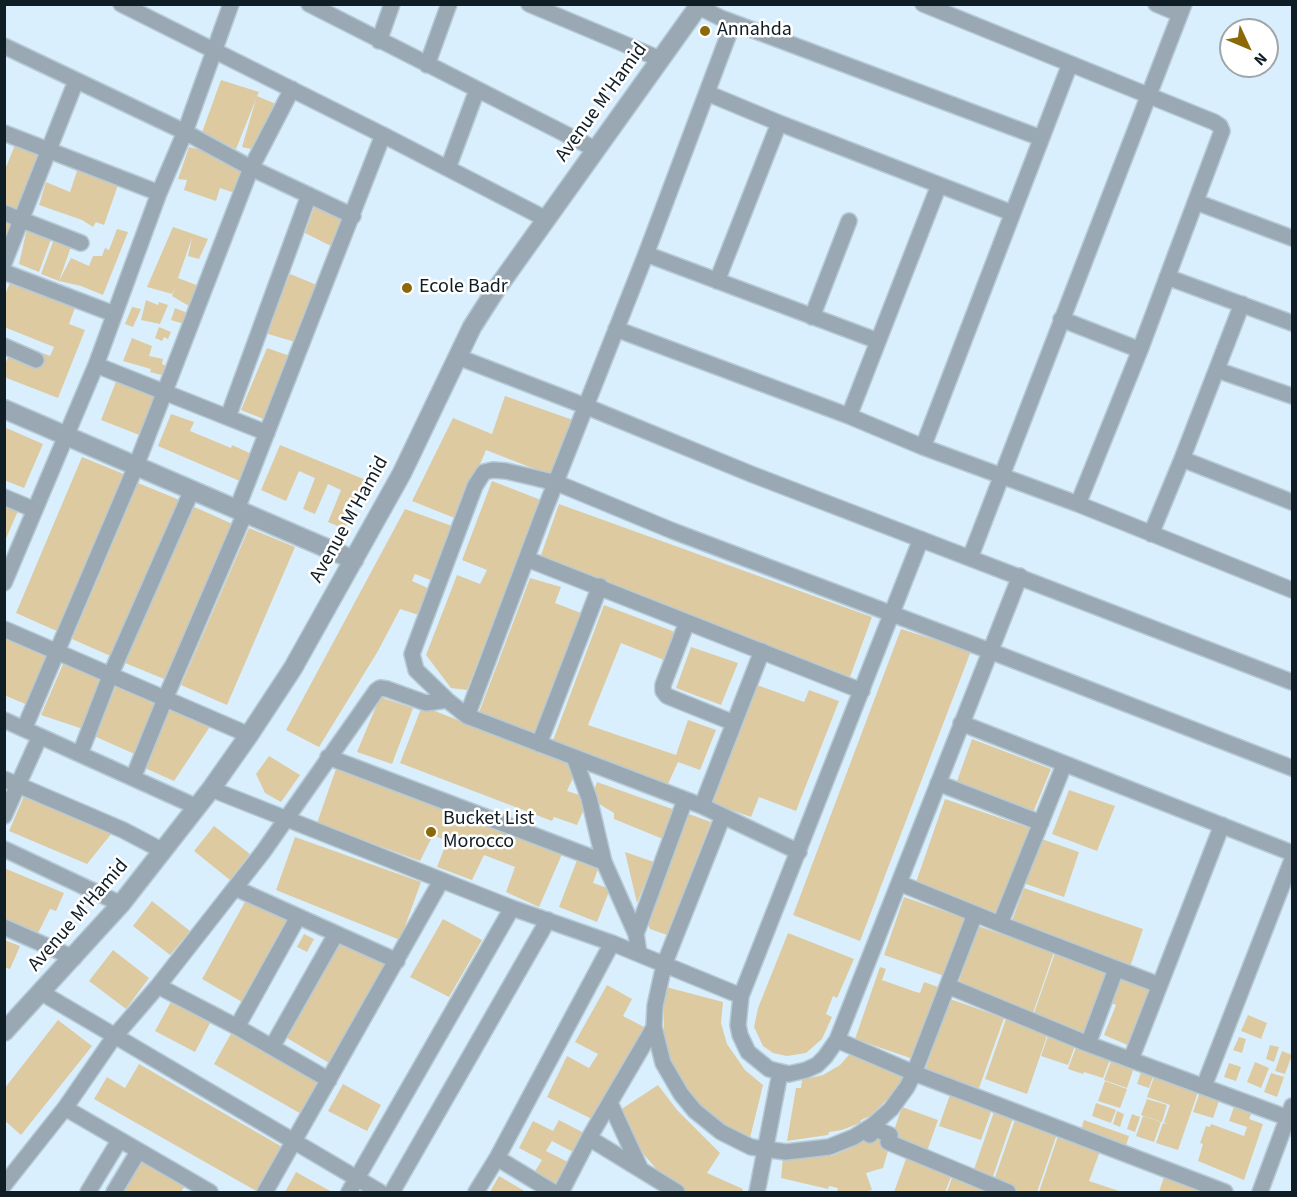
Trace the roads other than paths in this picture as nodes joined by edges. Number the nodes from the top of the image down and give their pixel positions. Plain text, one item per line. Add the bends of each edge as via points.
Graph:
1 (121, 4) edge
2 (231, 4) edge
3 (392, 4) edge
4 (449, 4) edge
5 (529, 4) edge
6 (923, 4) edge
7 (1156, 4) edge
8 (314, 6) edge
9 (700, 6) edge
10 (1182, 9) edge
11 (733, 23) junction
12 (379, 41) junction
13 (4, 46) edge
14 (214, 51) junction
15 (660, 59) junction
16 (1070, 64) junction
17 (427, 65) junction
18 (76, 81) junction
19 (292, 89) junction
20 (477, 90) junction
21 (707, 93) junction
22 (1149, 96) junction
23 (779, 123) junction
24 (184, 132) junction
25 (4, 134) edge
26 (383, 135) junction
27 (1041, 138) junction
28 (595, 149) junction
29 (49, 150) junction
30 (251, 168) junction
31 (448, 168) junction
32 (939, 185) junction
33 (159, 193) junction
34 (309, 195) junction
35 (1196, 202) junction
36 (4, 213) edge
37 (1012, 213) junction
38 (353, 216) junction
39 (22, 219) junction
40 (546, 219) junction
41 (849, 221) dead end
42 (1293, 238) edge
43 (81, 243) dead end
44 (646, 254) junction
45 (4, 263) edge
46 (4, 272) edge
47 (1167, 277) junction
48 (717, 281) junction
49 (1242, 304) junction
50 (114, 314) junction
51 (812, 317) junction
52 (1060, 319) junction
53 (1293, 323) edge
54 (616, 329) junction
55 (878, 342) junction
56 (4, 346) edge
57 (1140, 350) junction
58 (458, 357) junction
59 (36, 360) dead end
60 (96, 364) junction
61 (1216, 370) junction
62 (165, 391) junction
63 (1293, 396) edge
64 (585, 406) junction
65 (4, 408) edge
66 (849, 416) junction
67 (228, 417) junction
68 (267, 433) junction
69 (66, 436) junction
70 (923, 447) junction
71 (1182, 459) junction
72 (136, 466) junction
73 (1001, 475) junction
74 (557, 483) junction
75 (192, 490) junction
76 (4, 497) edge
77 (1293, 502) edge
78 (1078, 504) junction
79 (35, 510) junction
80 (241, 511) junction
81 (1151, 534) junction
82 (921, 539) junction
83 (970, 558) junction
84 (527, 559) junction
85 (354, 560) junction
86 (6, 573) edge
87 (1020, 576) junction
88 (600, 586) junction
89 (1293, 590) edge
90 (891, 615) junction
91 (687, 622) junction
92 (4, 629) edge
93 (762, 651) junction
94 (990, 651) junction
95 (55, 652) junction
96 (110, 676) junction
97 (1293, 682) edge
98 (862, 691) junction
99 (165, 699) junction
100 (447, 700) junction
101 (467, 716) junction
102 (4, 720) edge
103 (734, 723) junction
104 (961, 723) junction
105 (24, 729) junction
106 (249, 735) junction
107 (40, 736) junction
108 (538, 744) junction
109 (80, 754) junction
110 (328, 757) junction
111 (574, 757) junction
112 (1064, 765) junction
113 (1293, 768) edge
114 (133, 778) junction
115 (11, 782) edge
116 (938, 783) junction
117 (211, 789) junction
118 (685, 800) junction
119 (702, 806) junction
120 (197, 807) junction
121 (4, 816) edge
122 (723, 816) junction
123 (287, 818) junction
124 (1041, 823) junction
125 (1222, 825) junction
126 (4, 849) edge
127 (163, 851) junction
128 (799, 852) junction
129 (1293, 853) edge
130 (1293, 860) edge
131 (604, 862) junction
132 (441, 881) junction
133 (899, 883) junction
134 (235, 888) junction
135 (121, 904) junction
136 (512, 908) junction
137 (975, 914) junction
138 (298, 917) junction
139 (548, 920) junction
140 (1000, 924) junction
141 (4, 927) edge
142 (336, 934) junction
143 (636, 934) junction
144 (612, 944) junction
145 (639, 954) junction
146 (74, 958) junction
147 (397, 961) junction
148 (664, 965) junction
149 (1116, 969) junction
150 (1160, 985) junction
151 (158, 986) junction
152 (948, 986) junction
153 (42, 993) junction
154 (741, 996) junction
155 (237, 1027) junction
156 (654, 1027) junction
157 (4, 1032) edge
158 (114, 1037) junction
159 (837, 1041) junction
160 (1088, 1044) junction
161 (272, 1047) junction
162 (1131, 1059) junction
163 (780, 1073) junction
164 (914, 1073) junction
165 (328, 1080) junction
166 (1204, 1086) junction
167 (610, 1103) junction
168 (65, 1108) junction
169 (1290, 1112) edge
170 (862, 1131) junction
171 (589, 1138) junction
172 (119, 1141) junction
173 (292, 1142) junction
174 (765, 1150) junction
175 (138, 1152) junction
176 (497, 1158) junction
177 (640, 1168) junction
178 (4, 1185) edge
179 (353, 1186) edge
180 (200, 1190) edge
181 (88, 1192) edge
182 (114, 1192) edge
183 (265, 1192) edge
184 (380, 1192) edge
185 (392, 1192) edge
186 (476, 1192) edge
187 (553, 1192) edge
188 (561, 1192) edge
189 (677, 1192) edge
190 (757, 1192) edge
191 (1008, 1192) edge
192 (1226, 1192) edge
193 (1260, 1192) edge

1 - 14 street
2 - 14 street
3 - 12 street
4 - 17 street
5 - 15 street
6 - 16 street
7 - 10 street
8 - 12 street
9 - 11 street via 708,14
9 - 15 street, Avenue M'Hamid
10 - 22 street
11 - 21 street
11 - 27 street
12 - 17 street
13 - 18 street
14 - 19 street
14 - 24 street
15 - 28 street, Avenue M'Hamid
16 - 22 street
16 - 27 street
17 - 20 street
18 - 24 street
18 - 29 street
19 - 26 street
19 - 30 street
20 - 28 street
20 - 31 street
21 - 23 street
21 - 44 street
22 - 35 street via 1220,126 1221,136
22 - 52 street
23 - 32 street
23 - 48 street
24 - 30 street
24 - 33 street
25 - 29 street
26 - 31 street
26 - 38 street
27 - 37 street
28 - 40 street, Avenue M'Hamid
29 - 33 street
29 - 39 street
30 - 34 street
30 - 62 street
31 - 40 street
32 - 37 street
32 - 55 street
33 - 50 street
34 - 38 street
34 - 67 street
35 - 42 street
35 - 47 street
36 - 39 street
37 - 70 street
38 - 68 street
39 - 43 street
39 - 45 street
40 - 58 street, Avenue M'Hamid via 472,327
41 - 51 street
44 - 48 street
44 - 54 street
46 - 50 street
47 - 49 street
47 - 57 street
48 - 51 street
49 - 53 street
49 - 61 street
50 - 60 street
51 - 55 street
52 - 57 street
52 - 73 street
54 - 64 street
54 - 66 street
55 - 66 street
56 - 59 street
57 - 78 street
58 - 64 street
58 - 85 street, Avenue M'Hamid via 423,432
60 - 62 street
60 - 69 street
61 - 63 street
61 - 71 street
62 - 67 street
62 - 72 street
64 - 74 street
64 - 82 street
65 - 69 street
66 - 70 street
67 - 68 street
68 - 80 street
69 - 72 street
69 - 79 street
70 - 73 street
71 - 77 street
71 - 81 street
72 - 75 street
72 - 95 street
73 - 78 street
73 - 83 street
74 - 84 street
74 - 90 street
74 - 100 street via 493,470 484,472 475,486 412,654 416,670
75 - 80 street
75 - 96 street
76 - 79 street
78 - 81 street
79 - 86 street
80 - 85 street
80 - 99 street
81 - 89 street
82 - 83 street
82 - 90 street
83 - 87 street
84 - 88 street
84 - 101 street
85 - 106 street, Avenue M'Hamid via 293,668
87 - 94 street
87 - 97 street
88 - 91 street
88 - 108 street
90 - 94 street
90 - 98 street
91 - 93 street
91 - 103 street via 663,691
92 - 95 street
93 - 98 street
93 - 103 street
94 - 104 street
94 - 113 street
95 - 96 street
95 - 105 street
96 - 99 street
96 - 109 street
98 - 128 street
99 - 106 street
99 - 114 street
100 - 101 street
100 - 110 street via 426,703 380,688
101 - 108 street
102 - 105 street
103 - 119 street
104 - 112 street
104 - 116 street
105 - 107 street
106 - 117 street, Avenue M'Hamid
107 - 109 street
107 - 115 street
108 - 111 street
109 - 114 street
110 - 123 street
110 - 131 street
111 - 118 street
111 - 131 street via 589,798
112 - 124 street
112 - 125 street
114 - 120 street
115 - 121 street
115 - 127 street
116 - 124 street
116 - 133 street
117 - 120 street, Avenue M'Hamid
117 - 123 street
118 - 119 street
118 - 143 street
119 - 122 street
120 - 127 street, Avenue M'Hamid
122 - 128 street
122 - 148 street
123 - 132 street
123 - 134 street
124 - 140 street
125 - 129 street
125 - 150 street
126 - 135 street
127 - 135 street, Avenue M'Hamid
128 - 154 street
130 - 166 street
131 - 143 street
132 - 136 street
132 - 147 street
133 - 137 street
133 - 159 street
134 - 138 street
134 - 151 street
135 - 146 street, Avenue M'Hamid
136 - 139 street
136 - 179 street
137 - 140 street
137 - 152 street
138 - 142 street
138 - 155 street
139 - 144 street
139 - 185 street
140 - 149 street
141 - 146 street
142 - 147 street
142 - 161 street
143 - 145 street
144 - 145 street
144 - 176 street
145 - 148 street
146 - 153 street, Avenue M'Hamid
147 - 165 street
148 - 154 street
148 - 156 street via 654,1006
149 - 150 street
149 - 160 street
150 - 162 street
151 - 155 street
151 - 158 street
152 - 160 street
152 - 164 street
153 - 157 street, Avenue M'Hamid
153 - 158 street
154 - 163 street via 738,1025 743,1043 760,1064
155 - 161 street
156 - 167 street
156 - 174 street via 658,1050 670,1077 695,1111 734,1140
158 - 168 street
158 - 173 street
159 - 163 street via 817,1065 795,1073
159 - 164 street
160 - 162 street
161 - 165 street
162 - 166 street
163 - 174 street
164 - 170 street via 891,1109
164 - 192 street
165 - 173 street
166 - 169 street
167 - 171 street
167 - 177 street
168 - 172 street
168 - 178 street
169 - 193 street
170 - 174 street via 817,1150
170 - 191 street via 870,1135 873,1128 890,1135 888,1142
171 - 177 street
171 - 188 street
172 - 175 street
172 - 181 street
173 - 179 street
173 - 183 street
174 - 190 street
175 - 180 street
175 - 182 street
176 - 186 street
176 - 187 street
177 - 189 street
179 - 184 street

